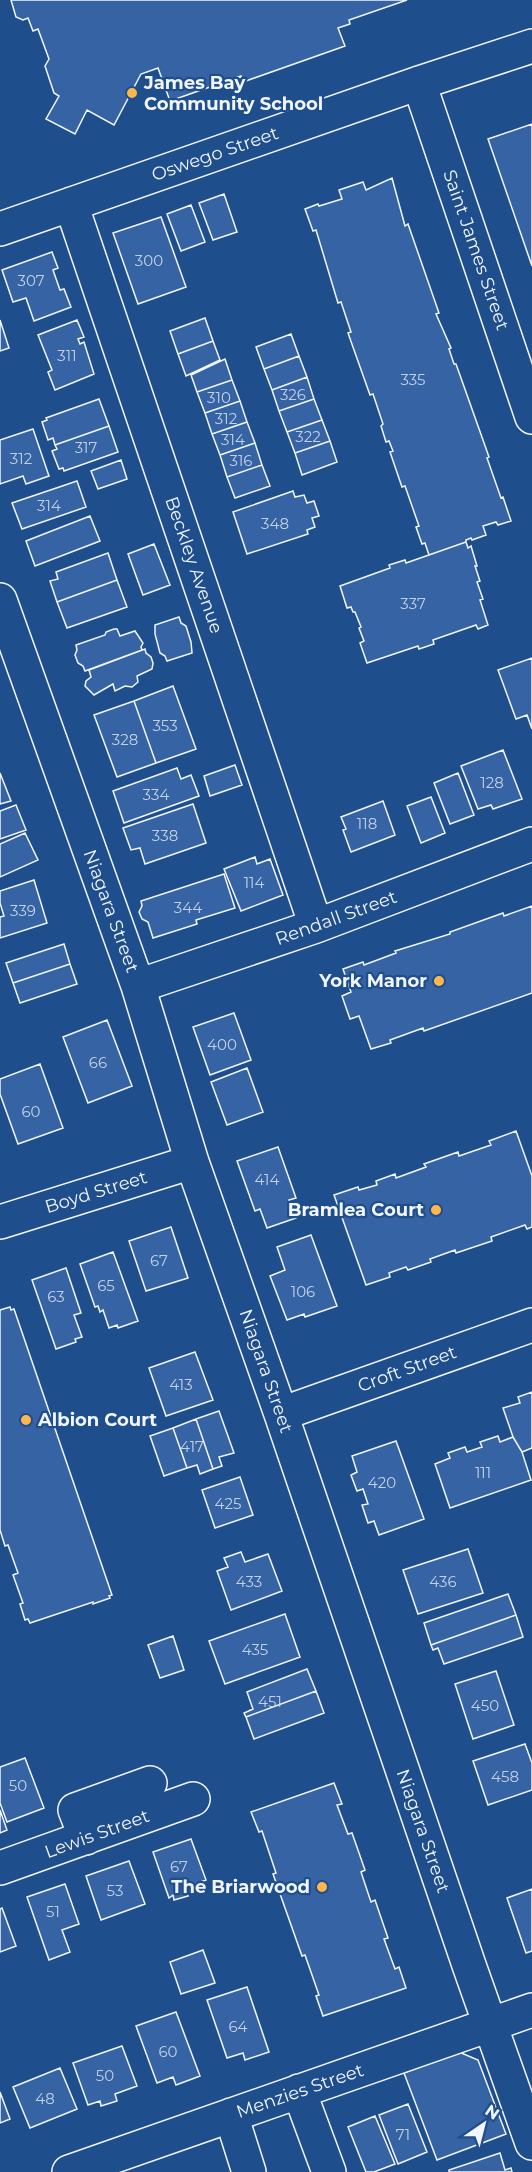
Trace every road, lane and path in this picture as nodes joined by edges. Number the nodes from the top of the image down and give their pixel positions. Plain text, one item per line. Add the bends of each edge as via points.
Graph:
1 (532, 46) edge
2 (419, 83) junction
3 (72, 204) junction
4 (0, 229) edge
5 (532, 417) edge
6 (0, 600) edge
7 (532, 844) edge
8 (316, 926) junction
9 (138, 986) junction
10 (192, 1162) junction
11 (0, 1222) edge
12 (532, 1325) edge
13 (281, 1414) junction
14 (150, 1783) dead end
15 (193, 1799) dead end
16 (87, 1838) junction
17 (0, 1868) edge
18 (532, 2010) edge
19 (489, 2024) junction
20 (299, 2091) junction
21 (231, 2115) junction
22 (532, 2143) edge
23 (69, 2172) edge
24 (249, 2172) edge
25 (329, 2172) edge

1 - 2 street, Oswego Street
2 - 3 street, Oswego Street
2 - 5 street, Saint James Street
3 - 4 street, Oswego Street
3 - 8 street, Beckley Avenue
6 - 9 street, Niagara Street
7 - 8 street, Rendall Street
8 - 9 street, Rendall Street
9 - 10 street, Niagara Street
10 - 11 street, Boyd Street
10 - 13 street, Niagara Street
12 - 13 street, Croft Street
13 - 19 street, Niagara Street
14 - 16 street via 75,1810
15 - 16 street, Lewis Street
16 - 17 street, Lewis Street
18 - 19 street, Menzies Street
19 - 20 street, Menzies Street
19 - 22 street, Niagara Street
20 - 21 street, Menzies Street
20 - 25 street
21 - 23 street, Menzies Street
21 - 24 street

